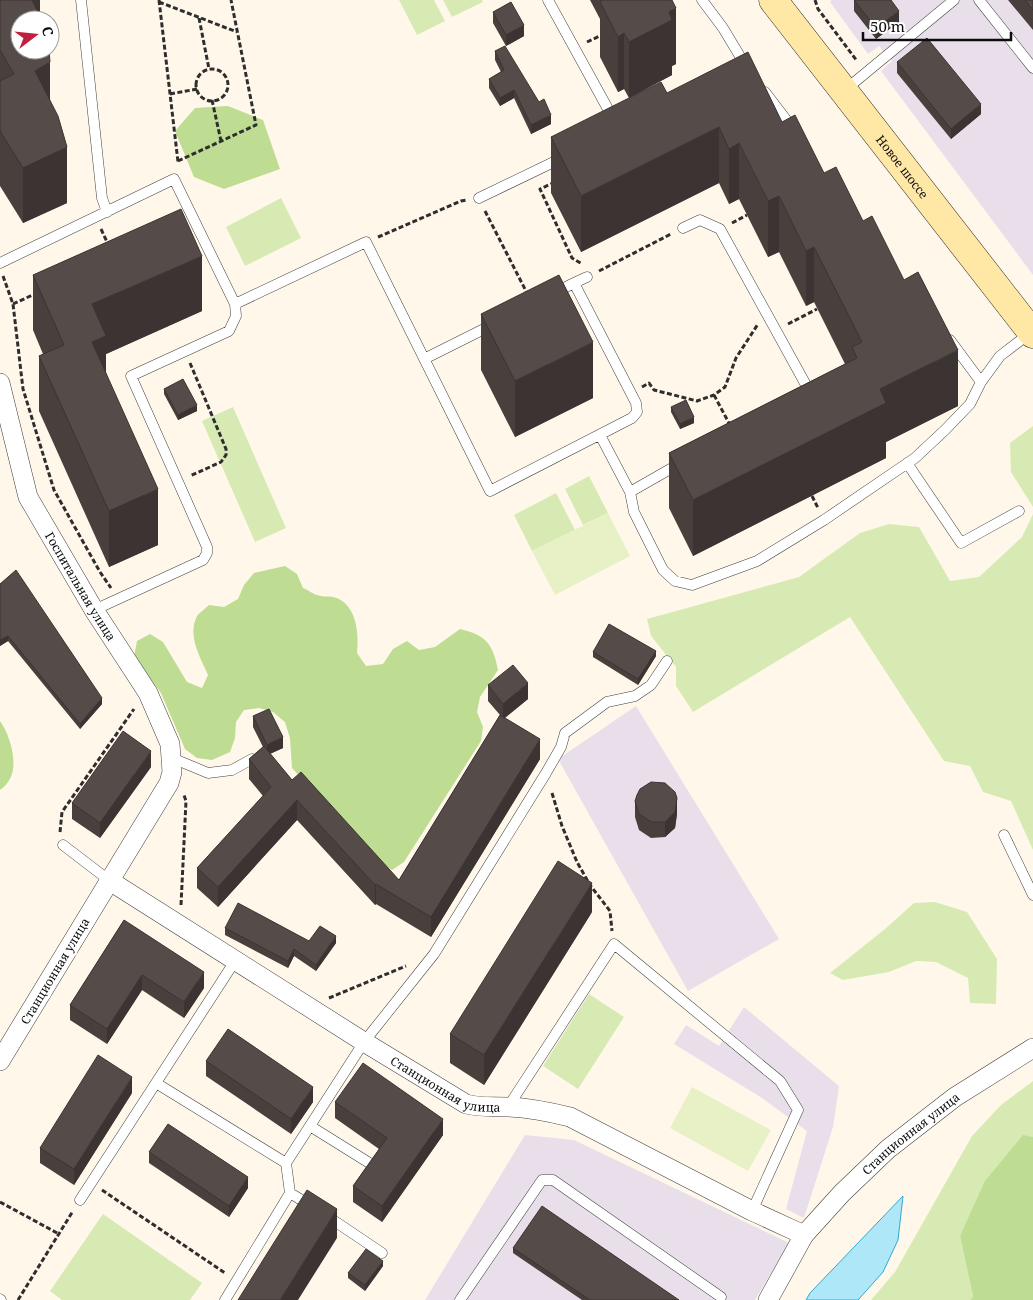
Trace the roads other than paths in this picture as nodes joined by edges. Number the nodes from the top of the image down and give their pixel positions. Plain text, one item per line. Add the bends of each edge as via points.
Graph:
1 (81, 0) edge
2 (548, 0) edge
3 (702, 0) edge
4 (773, 0) edge
5 (954, 0) edge
6 (979, 0) edge
7 (1033, 68) edge
8 (844, 91) junction
9 (619, 130) edge
10 (798, 136) edge
11 (575, 152) edge
12 (478, 198) road end
13 (107, 212) junction
14 (683, 228) road end
15 (0, 263) edge
16 (591, 275) road end
17 (574, 283) junction
18 (235, 304) junction
19 (533, 304) edge
20 (499, 321) edge
21 (942, 329) edge
22 (1032, 333) edge
23 (424, 359) junction
24 (981, 382) junction
25 (0, 383) edge
26 (795, 404) edge
27 (600, 435) junction
28 (688, 458) edge
29 (907, 463) junction
30 (630, 492) junction
31 (1019, 511) dead end
32 (94, 610) junction
33 (667, 661) dead end
34 (172, 758) junction
35 (252, 759) edge
36 (176, 788) joint
37 (1004, 835) dead end
38 (63, 845) road end
39 (110, 881) junction
40 (1033, 895) edge
41 (235, 961) junction
42 (364, 1042) junction
43 (1033, 1048) edge
44 (0, 1061) edge
45 (156, 1082) junction
46 (508, 1107) junction
47 (310, 1126) junction
48 (286, 1163) junction
49 (370, 1164) edge
50 (290, 1193) junction
51 (80, 1200) road end
52 (752, 1211) junction
53 (804, 1235) junction
54 (382, 1252) dead end
55 (721, 1297) dead end
56 (225, 1300) edge
57 (460, 1300) edge
58 (768, 1300) edge

1 - 13 lane via 102,198
2 - 9 lane
3 - 10 lane via 723,28 749,74
4 - 8 street, Новое шоссе
5 - 8 lane
6 - 7 lane
8 - 22 street, Новое шоссе
11 - 12 lane
13 - 15 lane
13 - 18 lane via 174,179
14 - 26 lane via 700,220 720,229 806,385 808,394
16 - 17 lane
17 - 19 lane
17 - 27 lane via 636,404 637,412 632,418
18 - 23 lane via 366,242
18 - 32 lane via 236,316 229,331 131,376 207,553 203,560
20 - 23 lane
21 - 24 lane
22 - 24 lane via 1000,356
23 - 27 lane via 490,491
24 - 29 lane via 970,404
25 - 32 street, Госпитальная улица via 28,497
27 - 30 lane
28 - 30 lane
29 - 30 lane via 824,520 757,560 692,585 675,581 663,570 634,512
29 - 31 lane via 961,543
32 - 34 street, Госпитальная улица via 148,693 165,730
33 - 42 lane via 651,685 635,696 607,702 565,732 546,773 434,954
34 - 35 lane via 208,773 232,770
34 - 36 street, Госпитальная улица
36 - 39 street, Станционная улица
37 - 40 lane
38 - 39 lane
39 - 41 street, Станционная улица
39 - 44 street, Станционная улица
41 - 42 street, Станционная улица
41 - 45 lane
42 - 46 street, Станционная улица via 466,1104
42 - 47 lane
43 - 53 street, Станционная улица via 954,1097 888,1150
45 - 48 lane
45 - 51 lane
46 - 52 street, Станционная улица via 538,1109 570,1117
46 - 52 lane via 614,944 780,1081 798,1110
47 - 48 lane
47 - 49 lane
48 - 50 lane
50 - 54 lane
50 - 56 lane
52 - 53 street, Станционная улица
53 - 58 street, Станционная улица
55 - 57 lane via 553,1180 542,1180

